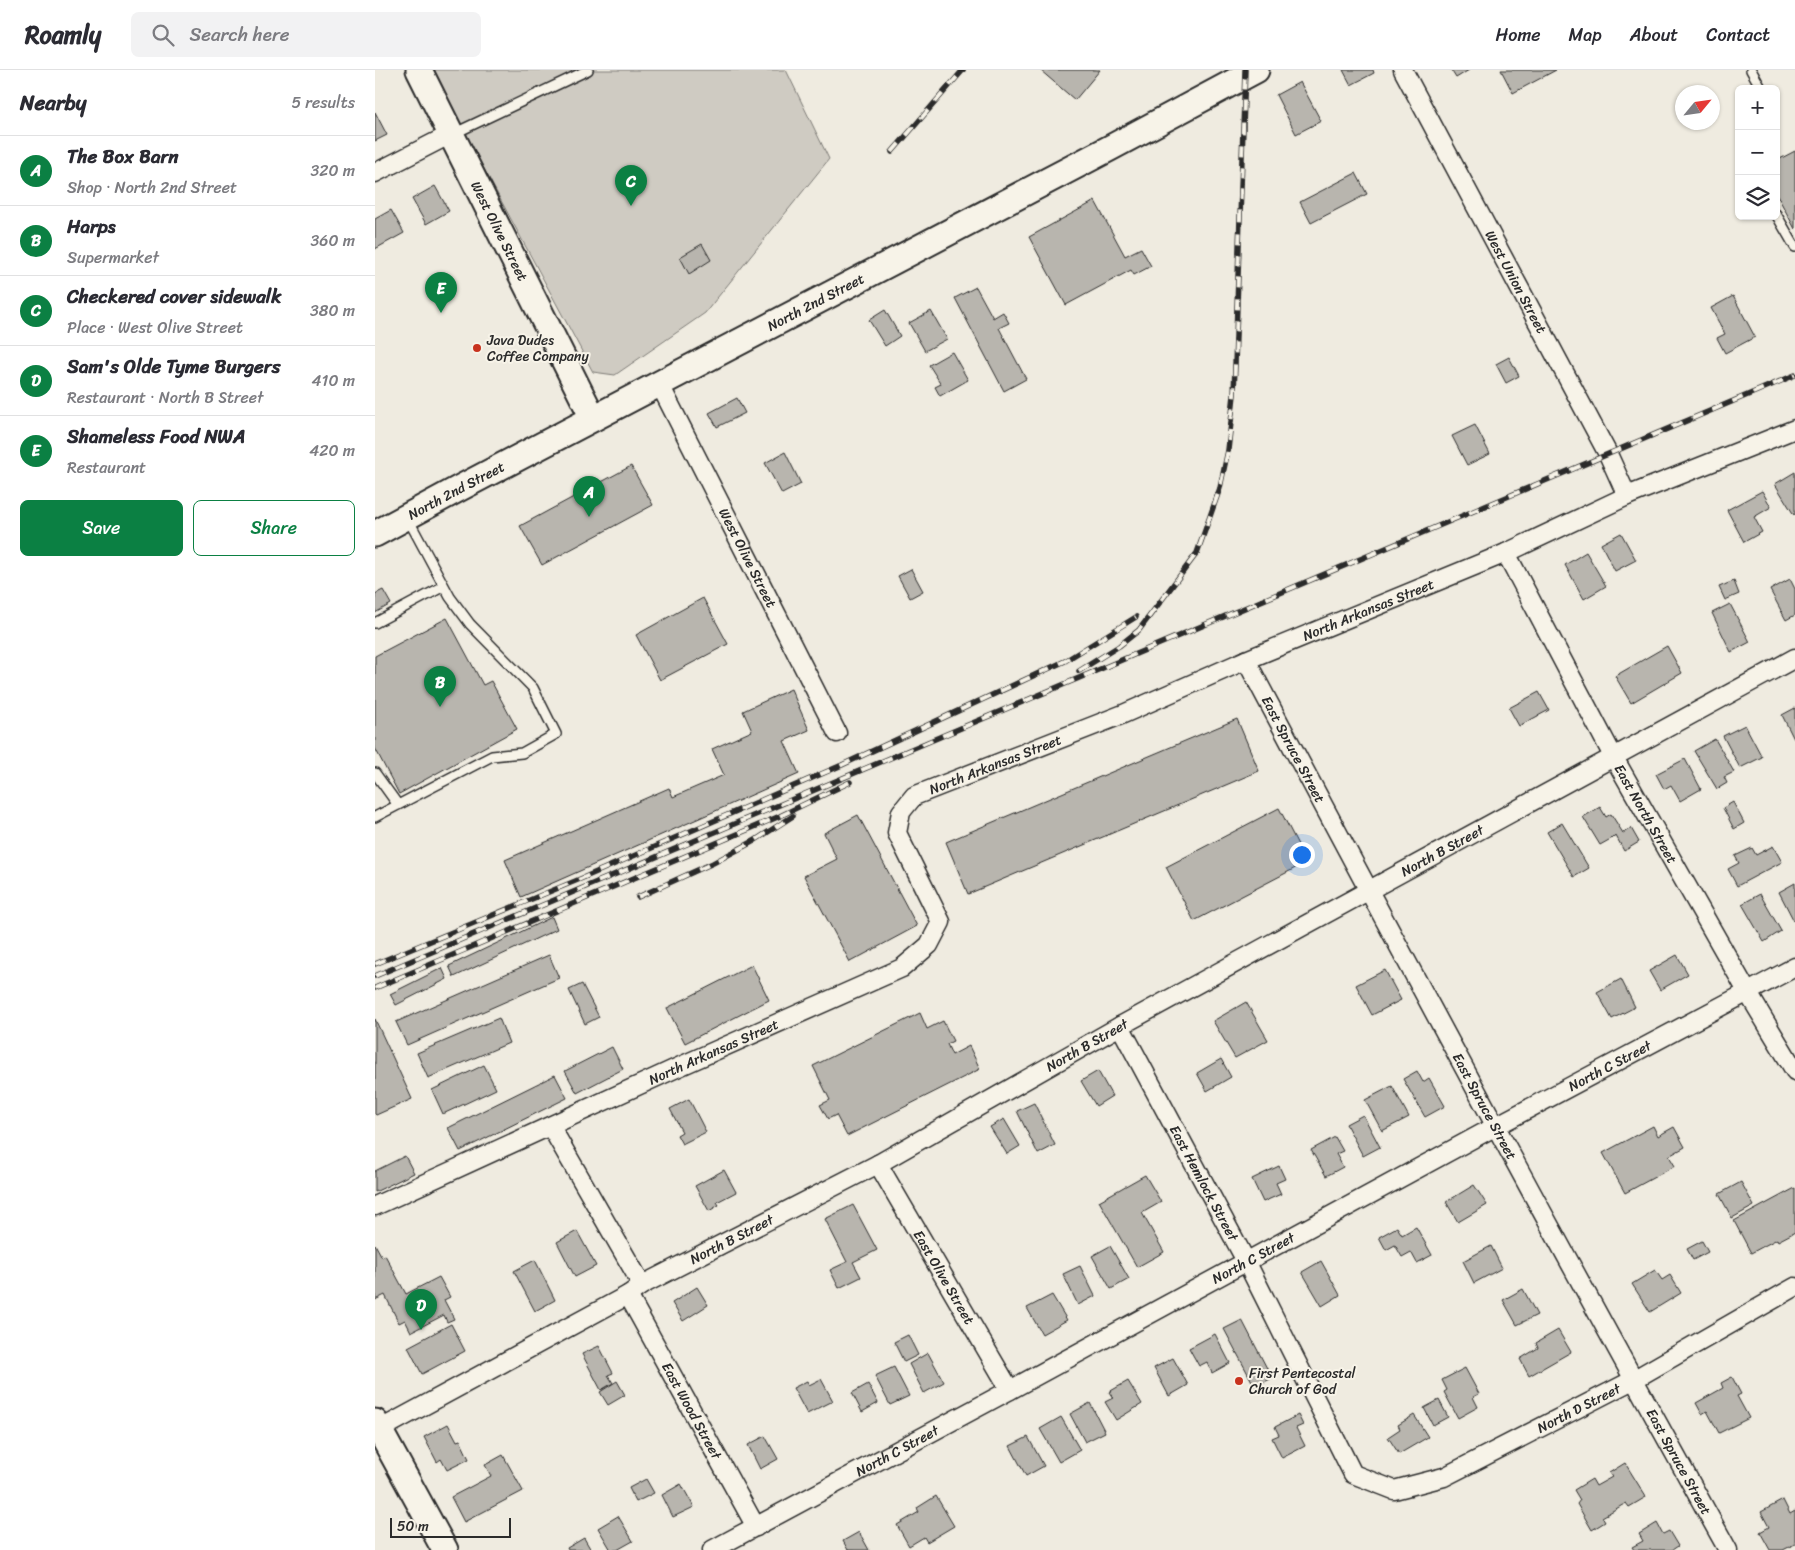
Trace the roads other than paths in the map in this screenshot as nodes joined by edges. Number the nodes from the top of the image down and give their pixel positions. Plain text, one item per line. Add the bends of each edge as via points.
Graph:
1 (419, 70) edge
2 (588, 70) edge
3 (1256, 70) edge
4 (1403, 70) edge
5 (1751, 70) edge
6 (1759, 85) edge
7 (451, 134) junction
8 (375, 174) edge
9 (1779, 220) edge
10 (1795, 247) edge
11 (659, 384) junction
12 (593, 418) junction
13 (1795, 429) edge
14 (1627, 496) junction
15 (407, 517) junction
16 (375, 534) edge
17 (1506, 553) junction
18 (444, 586) junction
19 (375, 623) edge
20 (1795, 658) edge
21 (1245, 660) junction
22 (837, 733) dead end
23 (1613, 756) junction
24 (375, 773) edge
25 (398, 805) junction
26 (375, 817) edge
27 (1368, 891) junction
28 (1795, 967) edge
29 (1748, 993) junction
30 (1120, 1026) junction
31 (1795, 1071) edge
32 (1496, 1126) junction
33 (551, 1127) junction
34 (878, 1164) junction
35 (375, 1206) edge
36 (1246, 1261) junction
37 (1795, 1286) edge
38 (635, 1290) junction
39 (1633, 1380) junction
40 (1010, 1390) junction
41 (378, 1433) edge
42 (1353, 1474) joint
43 (756, 1527) junction
44 (445, 1550) edge
45 (712, 1550) edge
46 (1728, 1550) edge

1 - 7 main road, West Olive Street
2 - 7 lane
3 - 11 main road, North 2nd Street
4 - 14 street, West Union Street via 1608,454
5 - 6 lane
7 - 8 street
7 - 12 main road, West Olive Street
9 - 10 lane
11 - 12 main road, North 2nd Street
11 - 22 street, West Olive Street
12 - 15 main road, North 2nd Street
13 - 14 street, North Arkansas Street
14 - 17 street, North Arkansas Street
15 - 16 main road, North 2nd Street
15 - 18 lane
17 - 21 street, North Arkansas Street
17 - 23 street, East North Street
18 - 19 lane
18 - 25 lane via 470,624 533,688 556,734 522,753 492,756
20 - 23 street, North B Street
21 - 27 street, East Spruce Street
21 - 33 street, North Arkansas Street via 1121,715 913,796 901,812 897,833 941,922 929,945 902,968
23 - 27 street, North B Street
23 - 29 street, East North Street
24 - 25 lane
25 - 26 lane
27 - 30 street, North B Street
27 - 32 street, East Spruce Street
28 - 29 street, North C Street
29 - 31 street, East North Street
29 - 32 street, North C Street
30 - 34 street, North B Street
30 - 36 street, East Hemlock Street
32 - 36 street, North C Street
32 - 39 street, East Spruce Street
33 - 35 street, North Arkansas Street
33 - 38 street, East Wood Street
34 - 38 street, North B Street
34 - 40 street, East Olive Street
36 - 40 street, North C Street
36 - 42 street, East Hemlock Street
37 - 39 street, North D Street
38 - 41 street, North B Street
38 - 43 street, East Wood Street
39 - 42 street, North D Street via 1444,1477 1394,1490
39 - 46 street, East Spruce Street
40 - 43 street, North C Street
41 - 44 main road
43 - 45 street, North C Street

